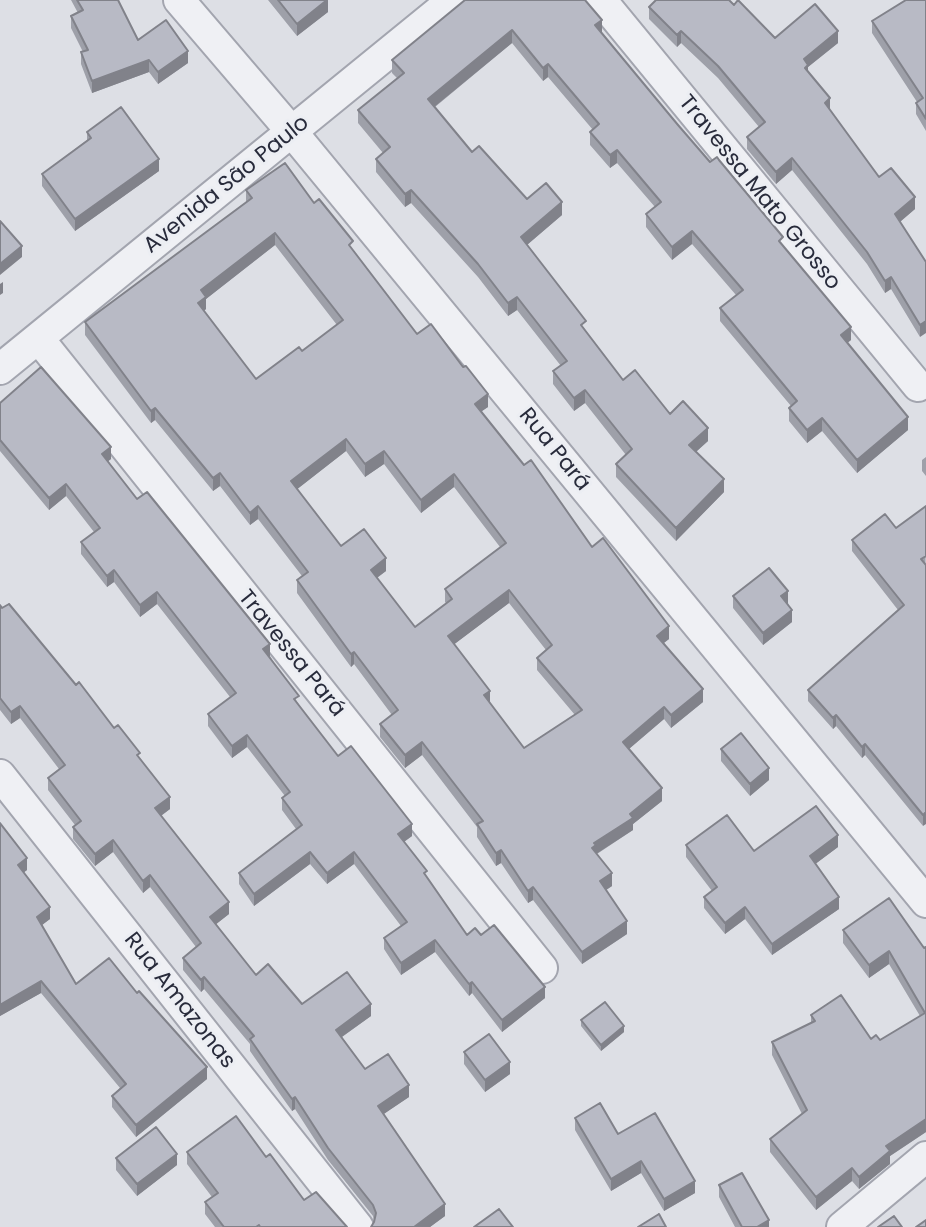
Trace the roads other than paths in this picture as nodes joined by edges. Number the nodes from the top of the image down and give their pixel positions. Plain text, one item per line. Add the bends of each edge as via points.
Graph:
1 (179, 0) edge
2 (453, 0) edge
3 (601, 0) edge
4 (292, 132) junction
5 (39, 339) junction
6 (0, 369) edge
7 (918, 386) dead end
8 (0, 775) edge
9 (926, 902) edge
10 (542, 968) dead end
11 (926, 1157) edge
12 (358, 1227) edge
13 (842, 1227) edge

1 - 4 street, Rua Pará
2 - 4 street, Avenida São Paulo
3 - 7 street, Travessa Mato Grosso
4 - 5 street, Avenida São Paulo
4 - 9 street, Rua Pará
5 - 6 street, Avenida São Paulo
5 - 10 street, Travessa Pará
8 - 12 street, Rua Amazonas
11 - 13 street

